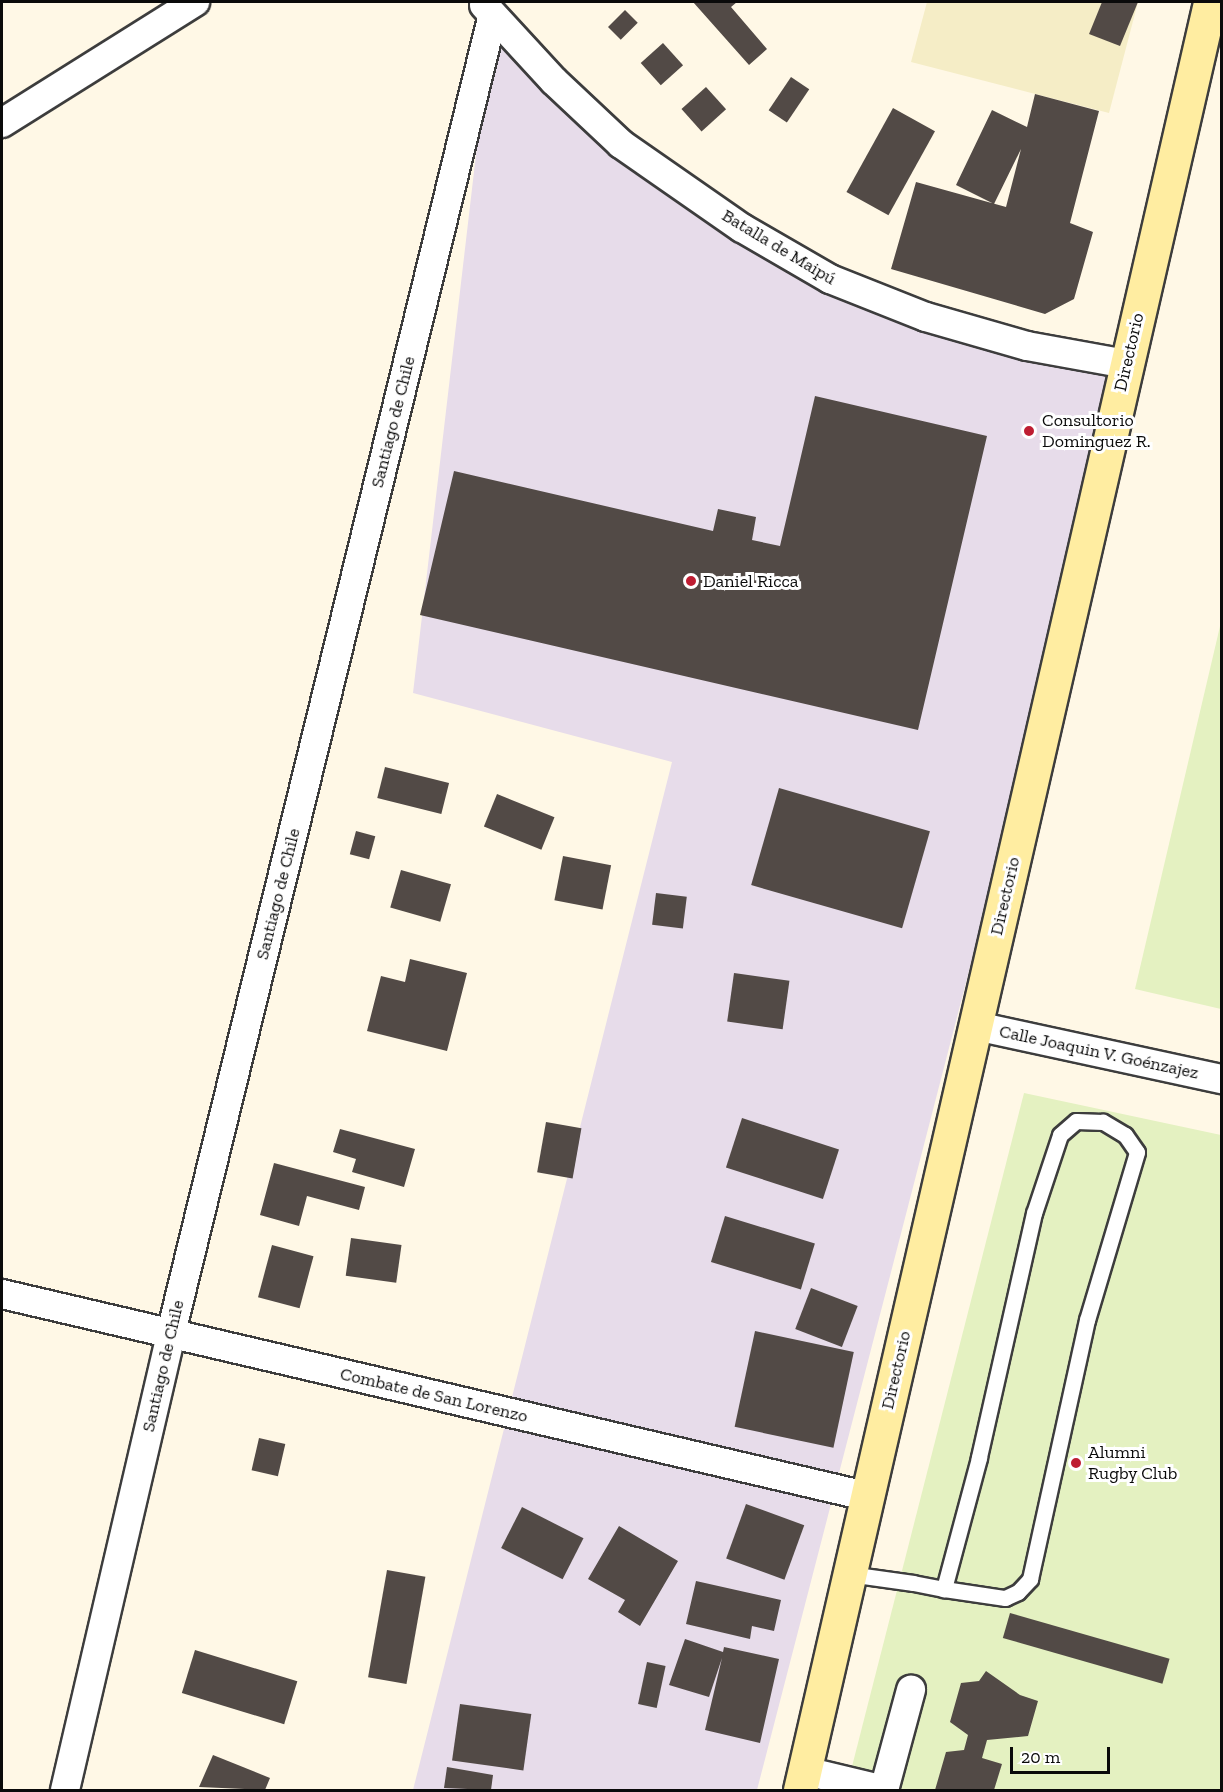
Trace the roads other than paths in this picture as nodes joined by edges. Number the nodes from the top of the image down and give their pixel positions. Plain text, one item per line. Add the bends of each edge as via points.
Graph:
1 (195, 2) edge
2 (1210, 2) edge
3 (486, 10) edge
4 (2, 123) edge
5 (1126, 364) junction
6 (976, 1026) junction
7 (1221, 1079) edge
8 (2, 1294) edge
9 (171, 1333) junction
10 (866, 1496) junction
11 (849, 1574) junction
12 (944, 1588) junction
13 (911, 1690) dead end
14 (802, 1781) edge
15 (884, 1790) edge
16 (65, 1791) edge

1 - 4 street
2 - 5 main road, Directorio
3 - 5 street, Batalla de Maipú via 621,144 742,228 830,279 926,317 1027,346
3 - 9 street, Santiago de Chile
5 - 6 main road, Directorio
6 - 7 street, Calle Joaquin V. Goénzajez
6 - 10 main road, Directorio
8 - 9 street, Combate de San Lorenzo
9 - 10 street, Combate de San Lorenzo
9 - 16 street, Santiago de Chile
10 - 11 main road, Directorio
11 - 12 lane
11 - 14 main road, Directorio
12 - 12 lane via 1005,1598 1018,1592 1030,1579 1087,1320 1137,1152 1125,1135 1103,1122 1076,1121 1060,1135 1034,1213 979,1458
13 - 15 street
14 - 15 street

